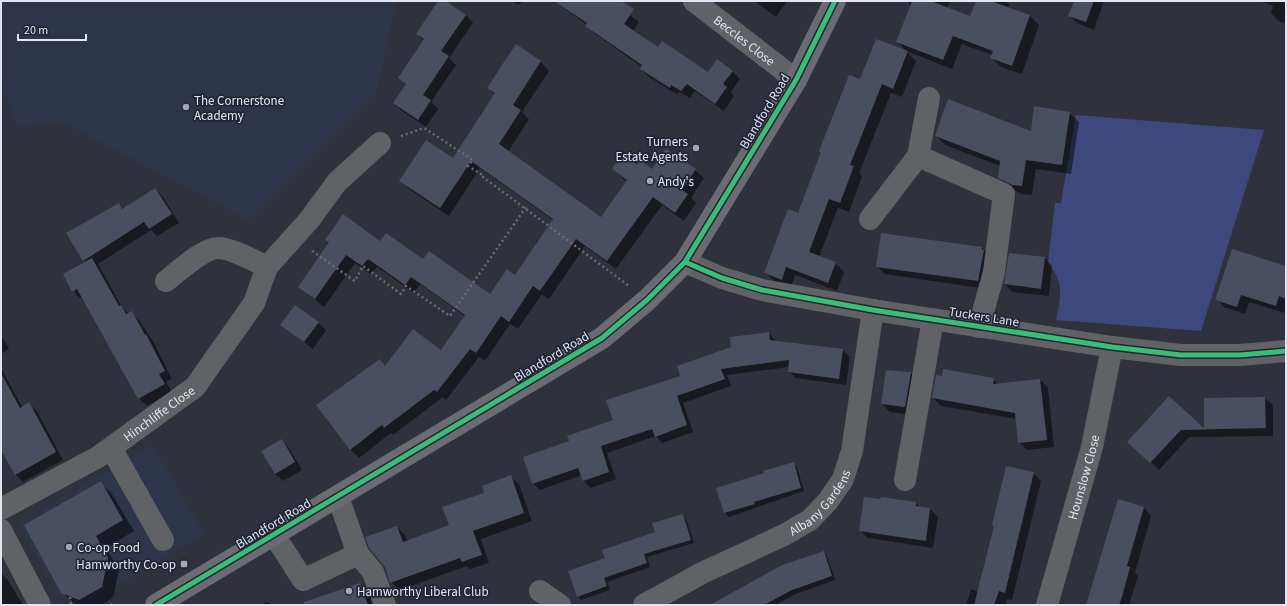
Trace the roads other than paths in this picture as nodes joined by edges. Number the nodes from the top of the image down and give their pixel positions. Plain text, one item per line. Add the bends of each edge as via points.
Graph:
1 (694, 1) edge
2 (835, 1) edge
3 (796, 80) junction
4 (929, 98) dead end
5 (380, 143) road end
6 (918, 156) junction
7 (870, 219) dead end
8 (685, 262) junction
9 (267, 267) junction
10 (166, 281) dead end
11 (873, 310) junction
12 (933, 320) junction
13 (979, 326) junction
14 (1112, 347) junction
15 (1286, 351) edge
16 (111, 448) junction
17 (905, 480) dead end
18 (338, 496) junction
19 (1, 509) edge
20 (1, 530) edge
21 (274, 535) junction
22 (162, 540) dead end
23 (358, 554) junction
24 (540, 591) dead end
25 (40, 605) edge
26 (156, 605) edge
27 (385, 605) edge
28 (560, 605) edge
29 (644, 605) edge
30 (1047, 605) edge

1 - 3 street, Beccles Close
2 - 3 main road, Blandford Road
3 - 8 main road, Blandford Road
4 - 6 street
5 - 9 street, Hinchliffe Close via 337,182 310,220
6 - 7 street
6 - 13 street via 1004,194 994,272
8 - 11 street, Tuckers Lane via 722,278 762,290
8 - 18 main road, Blandford Road via 647,300 602,338
9 - 10 street via 238,253 218,248 206,251
9 - 16 street, Hinchliffe Close via 254,303 195,387
11 - 12 street, Tuckers Lane
11 - 29 street, Albany Gardens via 852,451 843,479 828,502 810,520 784,535
12 - 13 street, Tuckers Lane
12 - 17 street
13 - 14 street, Tuckers Lane
14 - 15 street, Tuckers Lane via 1181,355 1240,355
14 - 30 street, Hounslow Close via 1092,447
16 - 19 street, Hinchliffe Close via 98,458
16 - 22 street
18 - 21 main road, Blandford Road
18 - 23 street
20 - 25 street
21 - 23 street via 303,580
21 - 26 main road, Blandford Road
23 - 27 street via 373,572
24 - 28 street

